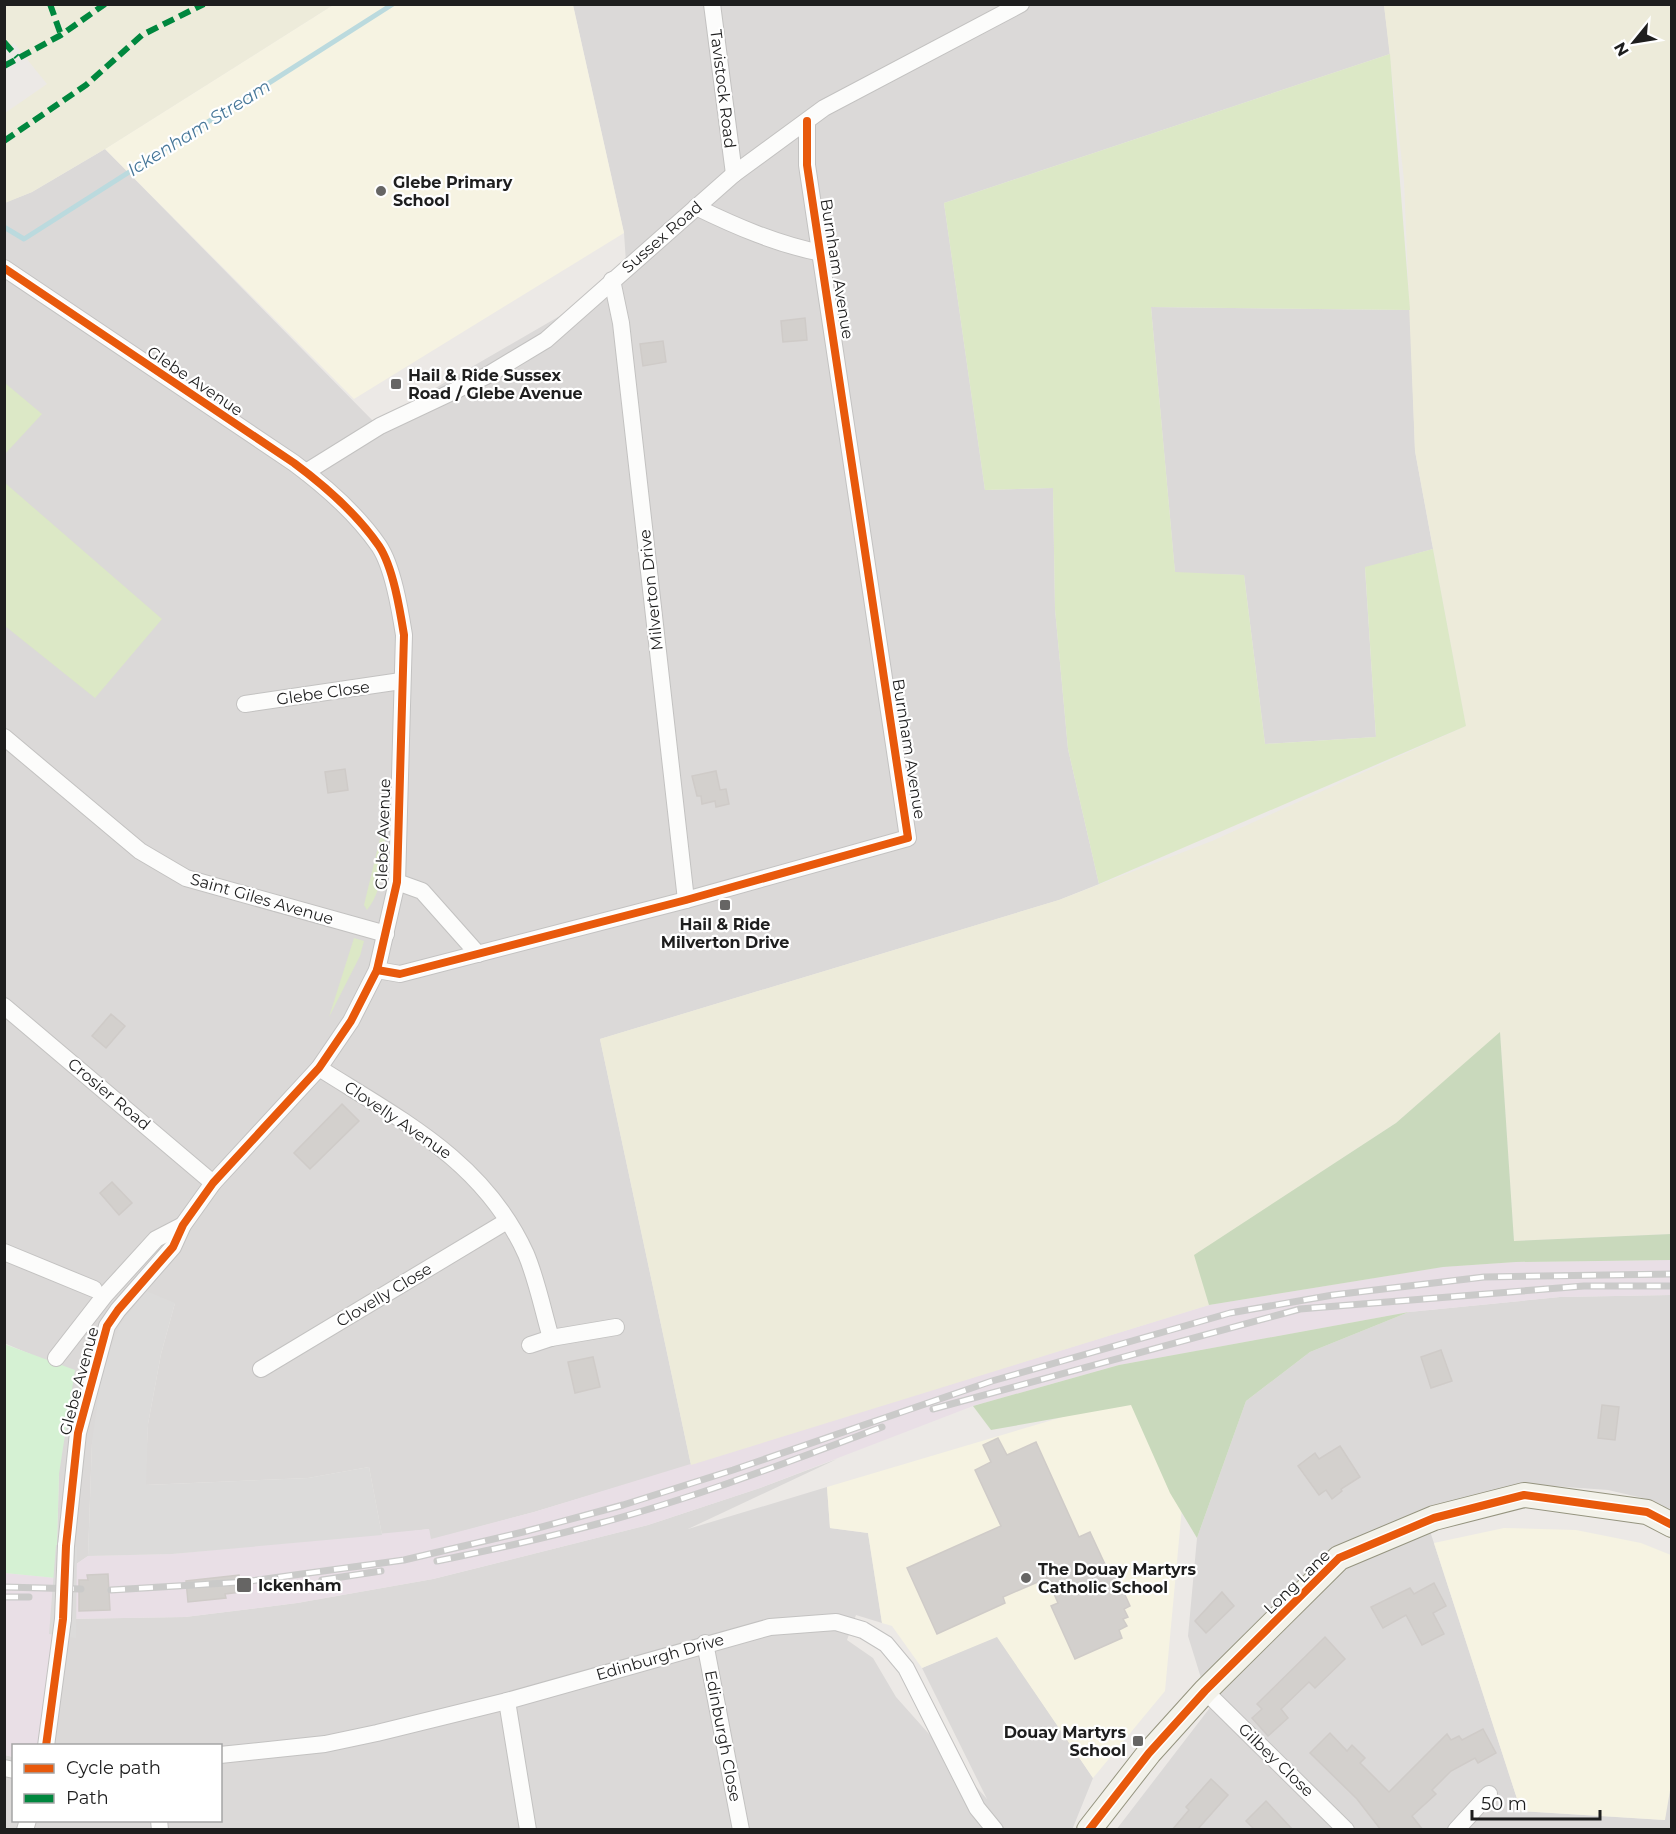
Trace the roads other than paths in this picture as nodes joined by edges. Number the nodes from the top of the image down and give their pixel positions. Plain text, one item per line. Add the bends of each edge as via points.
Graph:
1 (712, 4) edge
2 (1021, 4) edge
3 (807, 121) junction
4 (785, 137) junction
5 (807, 165) junction
6 (734, 174) junction
7 (696, 207) junction
8 (821, 253) junction
9 (4, 268) edge
10 (612, 280) junction
11 (306, 472) junction
12 (400, 681) junction
13 (245, 704) dead end
14 (4, 737) edge
15 (397, 882) junction
16 (686, 900) junction
17 (386, 934) junction
18 (478, 954) junction
19 (377, 970) junction
20 (4, 1006) edge
21 (319, 1068) junction
22 (213, 1183) junction
23 (507, 1221) junction
24 (183, 1225) junction
25 (4, 1252) edge
26 (94, 1289) dead end
27 (616, 1327) dead end
28 (550, 1338) junction
29 (530, 1345) dead end
30 (56, 1358) dead end
31 (261, 1369) dead end
32 (1671, 1525) edge
33 (705, 1643) junction
34 (1205, 1691) junction
35 (507, 1701) junction
36 (46, 1744) edge
37 (222, 1755) edge
38 (1489, 1794) dead end
39 (528, 1830) edge
40 (741, 1830) edge
41 (995, 1830) edge
42 (1089, 1830) edge
43 (1346, 1830) edge
44 (1456, 1830) edge

1 - 6 street, Tavistock Road
2 - 3 street, Sussex Road via 824,108
3 - 4 street, Sussex Road
3 - 5 street, Burnham Avenue
4 - 5 street, Burnham Avenue
4 - 6 street, Sussex Road
5 - 8 street, Burnham Avenue
6 - 7 street, Sussex Road
7 - 8 street via 735,226
7 - 10 street, Sussex Road
8 - 16 street, Burnham Avenue via 909,838
9 - 11 street, Glebe Avenue
10 - 11 street, Sussex Road via 546,340 486,376 380,426
10 - 16 street, Milverton Drive via 621,323
11 - 12 street, Glebe Avenue via 334,495 380,548 399,600 404,635
12 - 13 street, Glebe Close
12 - 15 street, Glebe Avenue
14 - 17 street, Saint Giles Avenue via 140,851 186,878
15 - 17 street, Glebe Avenue
15 - 18 street via 422,891
16 - 18 street, Burnham Avenue
17 - 19 street, Glebe Avenue
18 - 19 street, Burnham Avenue via 400,974
19 - 21 street, Glebe Avenue via 351,1021
20 - 22 street, Crosier Road
21 - 22 street, Glebe Avenue
21 - 23 street, Clovelly Avenue via 437,1143 486,1190
22 - 24 street, Glebe Avenue
23 - 28 street, Clovelly Avenue via 526,1255
23 - 31 street, Clovelly Close
24 - 30 street, Glebe Avenue via 156,1239 105,1295
24 - 36 street, Glebe Avenue, bridge via 173,1247 107,1326 78,1433 63,1619
25 - 26 street
27 - 28 street
28 - 29 street
32 - 34 main road, Long Lane via 1647,1512 1524,1495 1434,1518 1340,1558
33 - 35 street, Edinburgh Drive
33 - 40 street, Edinburgh Close
33 - 41 street, Edinburgh Drive via 770,1627 836,1622 863,1630 886,1644 906,1668 977,1808
34 - 42 main road, Long Lane via 1149,1753
34 - 43 street, Gilbey Close
35 - 37 street, Edinburgh Drive via 325,1744
35 - 39 street
38 - 44 street

